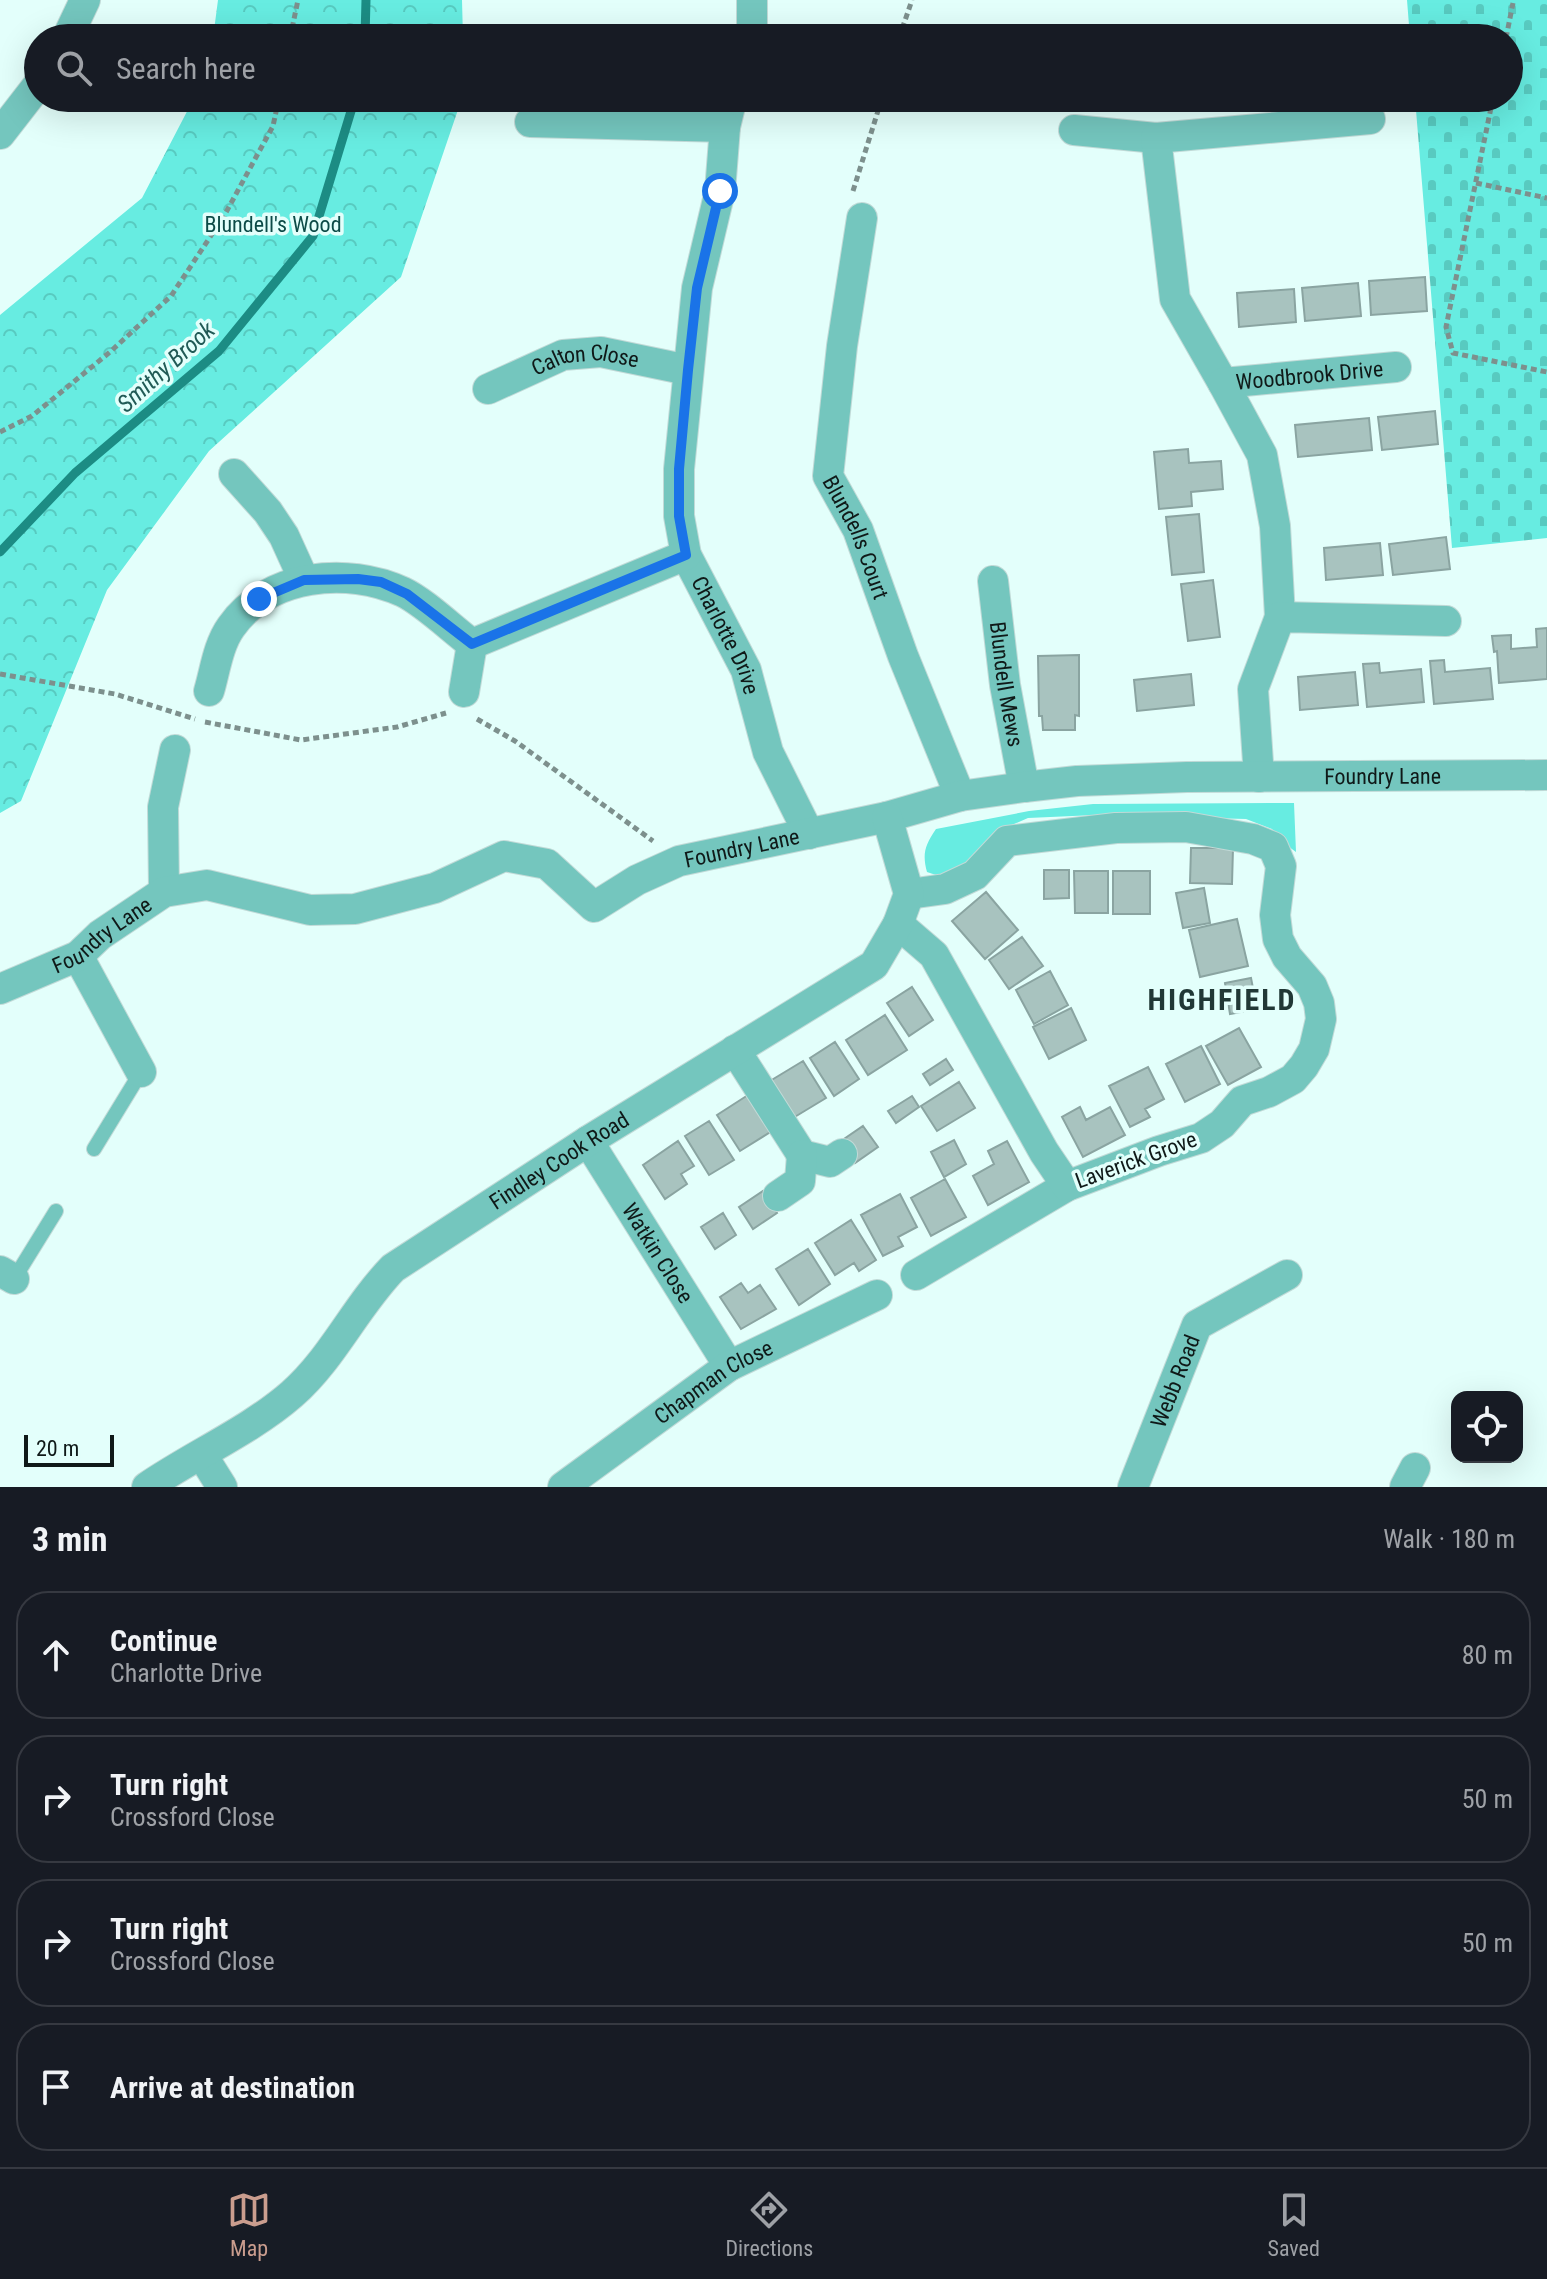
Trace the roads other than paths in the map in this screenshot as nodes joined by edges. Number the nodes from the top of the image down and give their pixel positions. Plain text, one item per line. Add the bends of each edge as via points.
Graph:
1 (85, 0) edge
2 (752, 0) edge
3 (74, 24) edge
4 (752, 24) edge
5 (24, 103) edge
6 (729, 112) edge
7 (1370, 119) dead end
8 (530, 122) dead end
9 (1074, 130) dead end
10 (0, 134) edge
11 (1156, 138) junction
12 (862, 218) dead end
13 (1396, 367) dead end
14 (688, 370) junction
15 (1223, 383) junction
16 (488, 389) dead end
17 (234, 474) dead end
18 (686, 555) junction
19 (304, 580) junction
20 (993, 581) dead end
21 (1280, 617) junction
22 (1446, 621) dead end
23 (472, 644) junction
24 (209, 691) dead end
25 (462, 707) road end
26 (175, 750) dead end
27 (1547, 775) edge
28 (1259, 777) junction
29 (1024, 787) junction
30 (960, 796) junction
31 (887, 817) junction
32 (809, 834) junction
33 (164, 892) junction
34 (909, 894) junction
35 (898, 924) junction
36 (78, 956) junction
37 (0, 989) edge
38 (735, 1050) junction
39 (141, 1072) joint
40 (588, 1141) junction
41 (94, 1149) dead end
42 (842, 1154) dead end
43 (802, 1155) junction
44 (1067, 1186) junction
45 (778, 1196) dead end
46 (56, 1211) dead end
47 (7, 1275) edge
48 (916, 1275) dead end
49 (1287, 1275) dead end
50 (877, 1295) dead end
51 (729, 1366) junction
52 (202, 1455) junction
53 (147, 1487) edge
54 (222, 1487) edge
55 (563, 1487) edge
56 (1133, 1487) edge

1 - 3 street
2 - 4 street
5 - 10 street
6 - 8 street
6 - 14 street, Charlotte Drive
7 - 11 street
9 - 11 street
11 - 15 street, Woodbrook Drive via 1175,299
12 - 30 street, Blundells Court via 828,476 858,530
13 - 15 street, Woodbrook Drive
14 - 16 street, Calton Close via 601,352 563,355
14 - 18 street, Charlotte Drive via 679,469
15 - 21 street, Woodbrook Drive via 1262,455 1275,526
17 - 19 street via 284,536
18 - 23 street
18 - 32 street, Charlotte Drive via 746,670 768,752
19 - 23 street via 381,582 407,594
19 - 24 street via 259,599 229,629
20 - 29 street, Blundell Mews
21 - 22 street
21 - 28 street, Woodbrook Drive via 1253,689
23 - 25 street
26 - 33 street via 163,807
27 - 28 street, Foundry Lane
28 - 29 street, Foundry Lane
29 - 30 street, Foundry Lane
30 - 31 street, Foundry Lane
31 - 32 street, Foundry Lane
31 - 34 street
32 - 33 street, Foundry Lane via 679,861 594,907 547,864 504,856 435,888 355,909 310,910 207,885
33 - 36 street, Foundry Lane
34 - 35 street, Findley Cook Road
34 - 44 street, Laverick Grove via 945,889 975,875 1007,841 1116,828 1186,827 1273,847 1281,866 1278,939 1319,1003 1314,1049 1304,1066 1293,1079 1242,1101 1201,1138
35 - 38 street, Findley Cook Road via 874,965
35 - 44 street, Laverick Grove via 934,955
36 - 37 street, Foundry Lane
36 - 39 street
38 - 40 street, Findley Cook Road
38 - 43 street
39 - 41 lane
40 - 51 street, Watkin Close
40 - 52 street, Findley Cook Road via 393,1268 371,1290 334,1348 291,1395
42 - 43 street via 830,1162
43 - 45 street via 800,1181
44 - 48 street
46 - 47 lane
49 - 56 street, Webb Road via 1197,1325
50 - 51 street, Chapman Close
51 - 55 street, Chapman Close
52 - 53 street, Findley Cook Road
52 - 54 street

